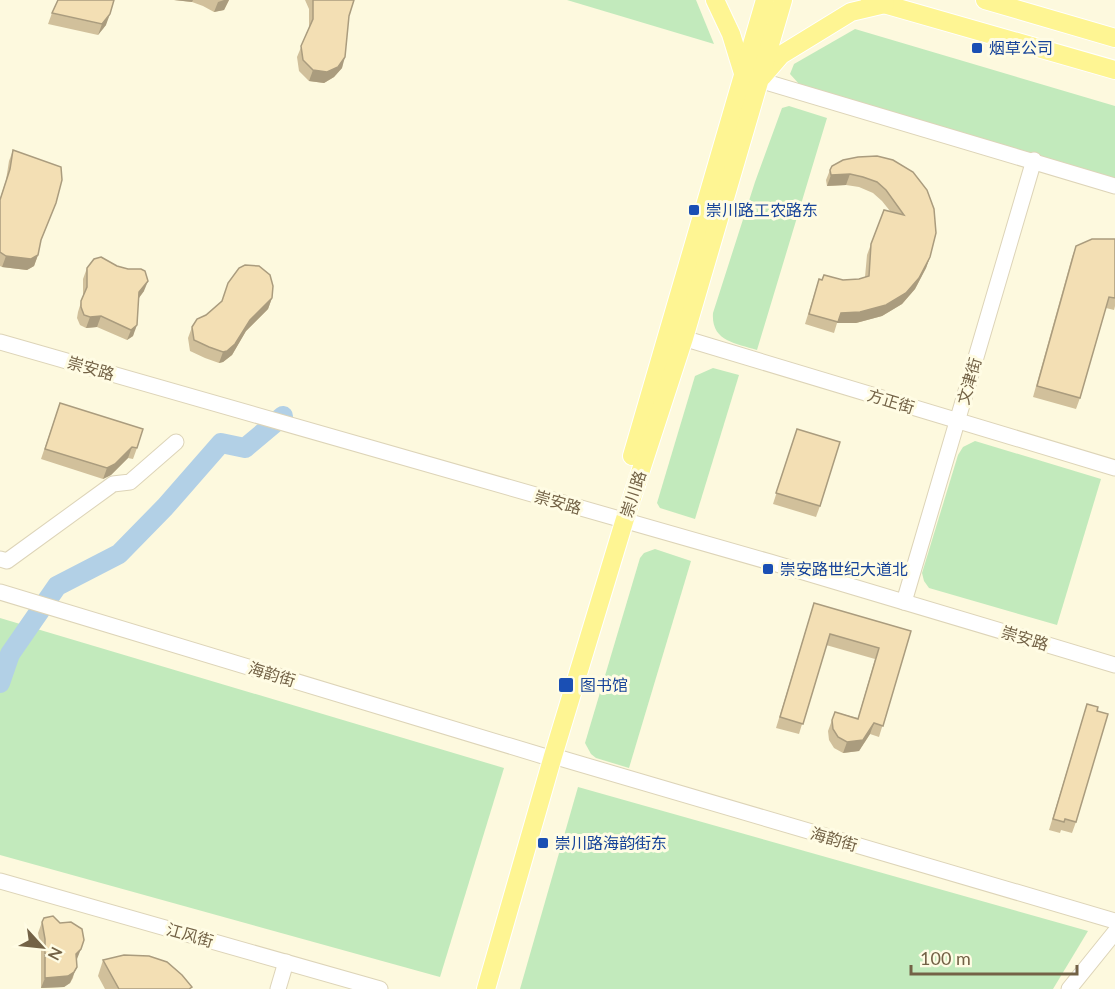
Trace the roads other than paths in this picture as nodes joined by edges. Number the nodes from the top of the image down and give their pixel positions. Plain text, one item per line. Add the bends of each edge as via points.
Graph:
1 (715, 0) edge
2 (765, 0) edge
3 (783, 0) edge
4 (985, 0) edge
5 (878, 2) edge
6 (1115, 38) edge
7 (1115, 70) edge
8 (751, 77) junction
9 (1034, 160) junction
10 (1115, 186) edge
11 (676, 336) junction
12 (0, 342) edge
13 (957, 421) junction
14 (176, 442) dead end
15 (1115, 468) edge
16 (619, 520) junction
17 (0, 559) edge
18 (0, 592) edge
19 (904, 602) junction
20 (1115, 665) edge
21 (548, 756) junction
22 (0, 881) edge
23 (1115, 921) edge
24 (1115, 932) edge
25 (286, 963) junction
26 (278, 989) edge
27 (380, 989) edge
28 (474, 989) edge
29 (486, 989) edge
30 (1069, 989) edge

1 - 8 main road
2 - 8 main road, 崇川路
3 - 8 main road, 崇川路
4 - 6 main road
5 - 7 main road
5 - 8 main road via 851,12
8 - 9 street
8 - 11 main road, 崇川路
9 - 10 street
9 - 13 street, 文津街
11 - 13 street, 方正街
11 - 16 main road, 崇川路
12 - 16 street, 崇安路
13 - 15 street, 方正街
13 - 19 street, 文津街
14 - 17 street via 130,482 113,484 7,561
16 - 19 street, 崇安路
16 - 21 main road, 崇川路
18 - 21 street, 海韵街
19 - 20 street, 崇安路
21 - 23 street, 海韵街
21 - 28 main road, 崇川路
21 - 29 main road, 崇川路
22 - 25 street, 江风街
24 - 30 street
25 - 26 street
25 - 27 street, 江风街

